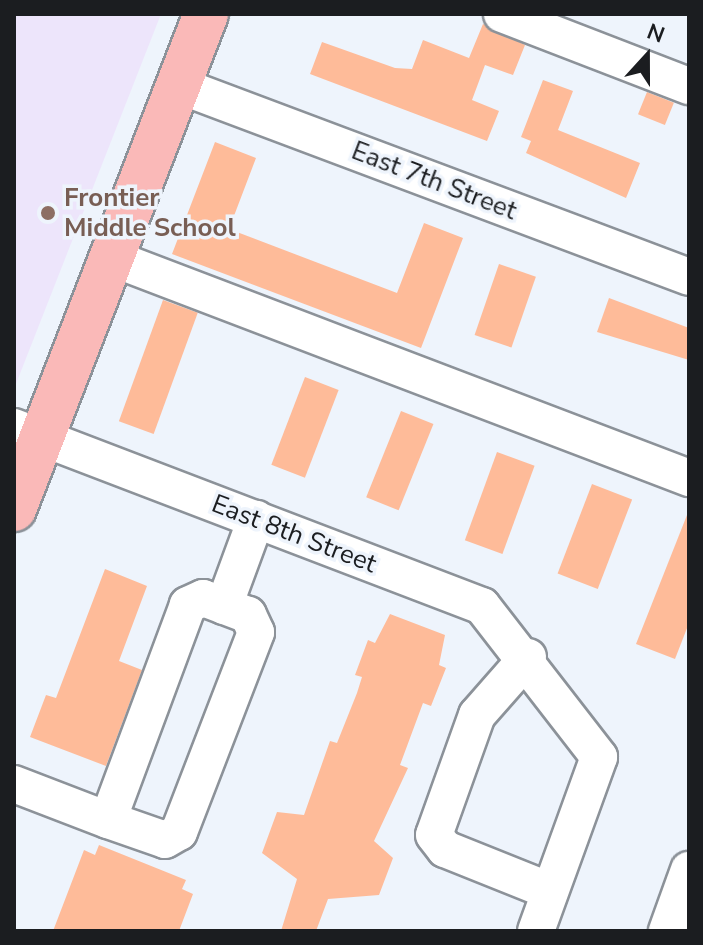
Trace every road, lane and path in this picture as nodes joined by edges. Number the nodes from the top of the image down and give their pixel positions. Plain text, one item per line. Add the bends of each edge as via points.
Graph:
1 (206, 14) edge
2 (502, 14) edge
3 (178, 85) junction
4 (689, 86) edge
5 (112, 258) junction
6 (689, 277) edge
7 (28, 432) edge
8 (689, 478) edge
9 (14, 509) edge
10 (256, 519) junction
11 (224, 606) junction
12 (528, 657) junction
13 (14, 784) edge
14 (108, 820) junction
15 (689, 870) edge
16 (550, 891) junction
17 (536, 931) edge
18 (667, 931) edge

1 - 3 main road
2 - 4 street
3 - 5 main road
3 - 6 street, East 7th Street
5 - 7 main road
5 - 8 street
7 - 9 main road
7 - 10 street, East 8th Street
10 - 11 street
10 - 12 street, East 8th Street via 482,606
11 - 14 street via 203,598 188,605
11 - 14 street via 248,615 256,632 179,832 165,840
12 - 16 street, East 8th Street via 599,757
12 - 16 street via 477,715 434,835 445,849
13 - 14 street
15 - 18 street
16 - 17 street

